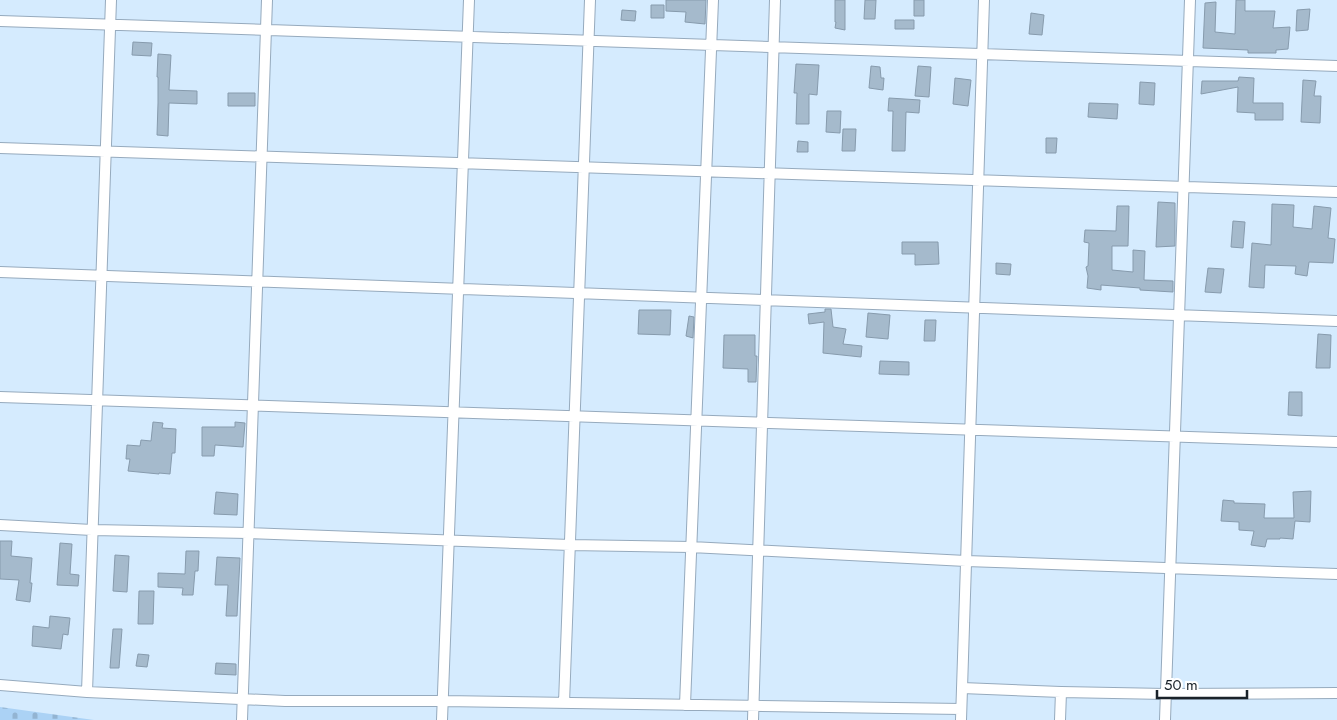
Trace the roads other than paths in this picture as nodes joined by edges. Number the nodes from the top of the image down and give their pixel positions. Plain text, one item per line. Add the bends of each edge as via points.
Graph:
1 (111, 0) edge
2 (267, 0) edge
3 (469, 0) edge
4 (590, 0) edge
5 (713, 0) edge
6 (775, 0) edge
7 (984, 0) edge
8 (1190, 0) edge
9 (0, 21) edge
10 (110, 25) junction
11 (266, 30) junction
12 (467, 37) junction
13 (589, 41) junction
14 (712, 45) junction
15 (773, 47) junction
16 (982, 54) junction
17 (1188, 61) junction
18 (1337, 66) edge
19 (0, 148) edge
20 (105, 152) junction
21 (262, 156) junction
22 (463, 163) junction
23 (584, 167) junction
24 (706, 171) junction
25 (770, 174) junction
26 (978, 180) junction
27 (1183, 187) junction
28 (1337, 192) edge
29 (0, 272) edge
30 (101, 276) junction
31 (257, 281) junction
32 (458, 289) junction
33 (580, 293) junction
34 (701, 298) junction
35 (766, 300) junction
36 (974, 308) junction
37 (1179, 315) junction
38 (1337, 321) edge
39 (0, 397) edge
40 (96, 400) junction
41 (253, 405) junction
42 (453, 412) junction
43 (575, 416) junction
44 (696, 420) junction
45 (762, 422) junction
46 (970, 430) junction
47 (1175, 436) junction
48 (1337, 442) edge
49 (0, 526) edge
50 (92, 530) junction
51 (248, 533) junction
52 (448, 541) junction
53 (570, 545) junction
54 (691, 547) junction
55 (758, 551) junction
56 (966, 561) junction
57 (1170, 568) junction
58 (1337, 574) edge
59 (0, 685) edge
60 (962, 688) junction
61 (87, 692) junction
62 (1060, 692) junction
63 (1337, 693) edge
64 (1166, 694) junction
65 (242, 699) junction
66 (443, 700) junction
67 (564, 703) junction
68 (685, 704) junction
69 (754, 706) junction
70 (961, 709) junction
71 (242, 720) edge
72 (442, 720) edge
73 (753, 720) edge
74 (961, 720) edge
75 (1060, 720) edge
76 (1165, 720) edge

1 - 10 street
2 - 11 street
3 - 12 street
4 - 13 street
5 - 14 street
6 - 15 street
7 - 16 street
8 - 17 street
9 - 10 street
10 - 11 street
10 - 20 street
11 - 12 street
11 - 21 street
12 - 13 street
12 - 22 street
13 - 14 street
13 - 23 street
14 - 15 street
14 - 24 street
15 - 16 street
15 - 25 street
16 - 17 street
16 - 26 street
17 - 18 street
17 - 27 street
19 - 20 street
20 - 21 street
20 - 30 street
21 - 22 street
21 - 31 street
22 - 23 street
22 - 32 street
23 - 24 street
23 - 33 street
24 - 25 street
24 - 34 street
25 - 26 street
25 - 35 street
26 - 27 street
26 - 36 street
27 - 28 street
27 - 37 street
29 - 30 street
30 - 31 street
30 - 40 street
31 - 32 street
31 - 41 street
32 - 33 street
32 - 42 street
33 - 34 street
33 - 43 street
34 - 35 street
34 - 44 street
35 - 36 street
35 - 45 street
36 - 37 street
36 - 46 street
37 - 38 street
37 - 47 street
39 - 40 street
40 - 41 street
40 - 50 street
41 - 42 street
41 - 51 street
42 - 43 street
42 - 52 street
43 - 44 street
43 - 53 street
44 - 45 street
44 - 54 street
45 - 46 street
45 - 55 street
46 - 47 street
46 - 56 street
47 - 48 street
47 - 57 street
49 - 50 street
50 - 51 street
50 - 61 street
51 - 52 street
51 - 65 street
52 - 53 street
52 - 66 street
53 - 54 street
53 - 67 street
54 - 55 street
54 - 68 street
55 - 56 street
55 - 69 street
56 - 57 street
56 - 60 street
57 - 58 street
57 - 64 street
59 - 61 street
60 - 62 street
60 - 70 street
61 - 65 street
62 - 64 street
62 - 75 street
63 - 64 street
64 - 76 street
65 - 66 street
65 - 71 street
66 - 67 street
66 - 72 street
67 - 68 street
68 - 69 street
69 - 70 street
69 - 73 street
70 - 74 street

